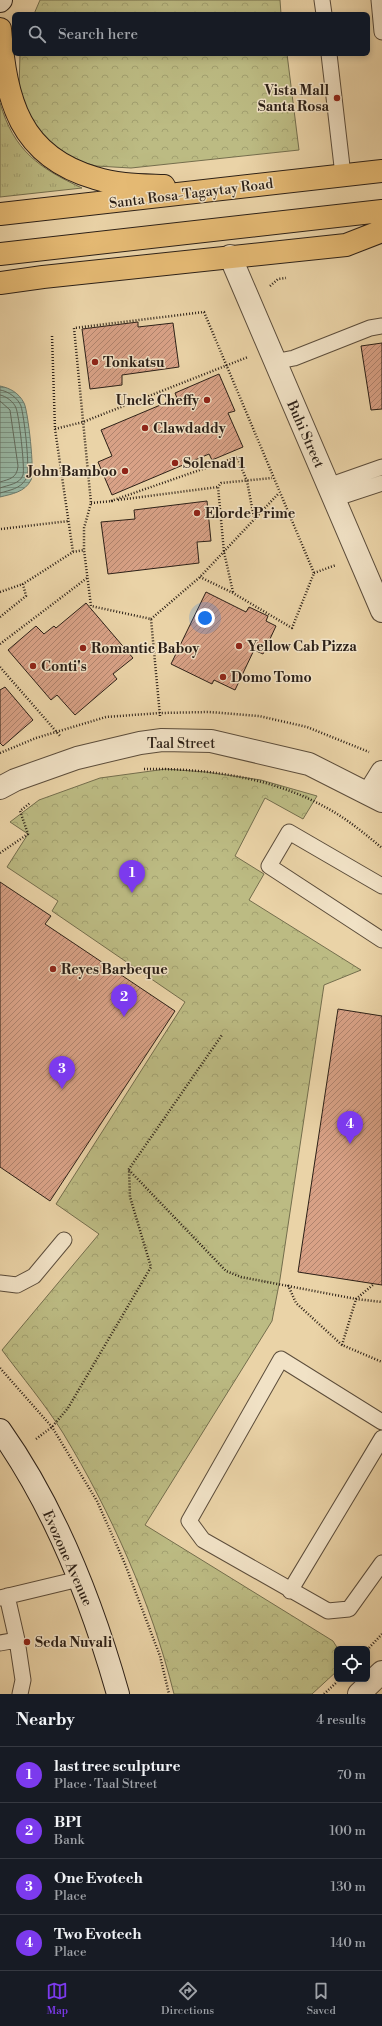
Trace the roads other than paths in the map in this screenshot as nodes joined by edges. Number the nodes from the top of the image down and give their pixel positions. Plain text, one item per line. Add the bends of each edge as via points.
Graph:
1 (322, 0) edge
2 (378, 0) edge
3 (324, 12) edge
4 (0, 29) edge
5 (382, 32) edge
6 (329, 56) edge
7 (382, 171) edge
8 (343, 175) junction
9 (225, 190) junction
10 (382, 211) edge
11 (0, 214) edge
12 (382, 231) edge
13 (65, 247) junction
14 (0, 254) edge
15 (230, 256) junction
16 (150, 265) junction
17 (0, 283) edge
18 (382, 326) edge
19 (272, 356) junction
20 (382, 467) edge
21 (382, 483) edge
22 (331, 493) junction
23 (382, 611) edge
24 (382, 772) edge
25 (0, 788) edge
26 (376, 797) edge
27 (382, 886) edge
28 (382, 940) edge
29 (64, 1240) dead end
30 (0, 1283) edge
31 (382, 1422) edge
32 (0, 1430) edge
33 (382, 1438) edge
34 (382, 1563) edge
35 (79, 1578) junction
36 (290, 1591) junction
37 (4, 1597) edge
38 (18, 1640) junction
39 (0, 1643) edge
40 (382, 1672) edge
41 (20, 1694) edge
42 (118, 1694) edge
43 (359, 1694) edge

1 - 3 lane
2 - 5 lane
4 - 9 main road via 9,93 16,113 27,132 43,151 58,163 89,176 117,182
6 - 8 lane
7 - 8 main road, Santa Rosa-Tagaytay Road
8 - 9 main road, Santa Rosa-Tagaytay Road
9 - 11 main road, Santa Rosa-Tagaytay Road
10 - 13 main road
12 - 15 main road via 346,245
13 - 14 main road
13 - 16 main road
15 - 16 main road
15 - 19 street, Buhi Street
16 - 17 main road
18 - 19 lane via 370,328 294,358
19 - 22 street, Buhi Street
20 - 22 lane
21 - 22 lane
22 - 23 street, Buhi Street
24 - 26 street
25 - 26 street, Taal Street via 14,780 77,758 140,743 162,740 211,741 309,764
27 - 28 lane via 289,832 269,866
29 - 30 lane via 34,1276 17,1286
31 - 36 lane via 281,1359 189,1521 203,1540
32 - 35 street, Evozone Avenue via 17,1454 59,1532
33 - 36 lane
34 - 36 lane via 349,1610 328,1611
35 - 37 lane
35 - 42 street, Evozone Avenue via 101,1635
37 - 38 lane
38 - 39 lane
38 - 41 lane via 23,1680
40 - 43 street

